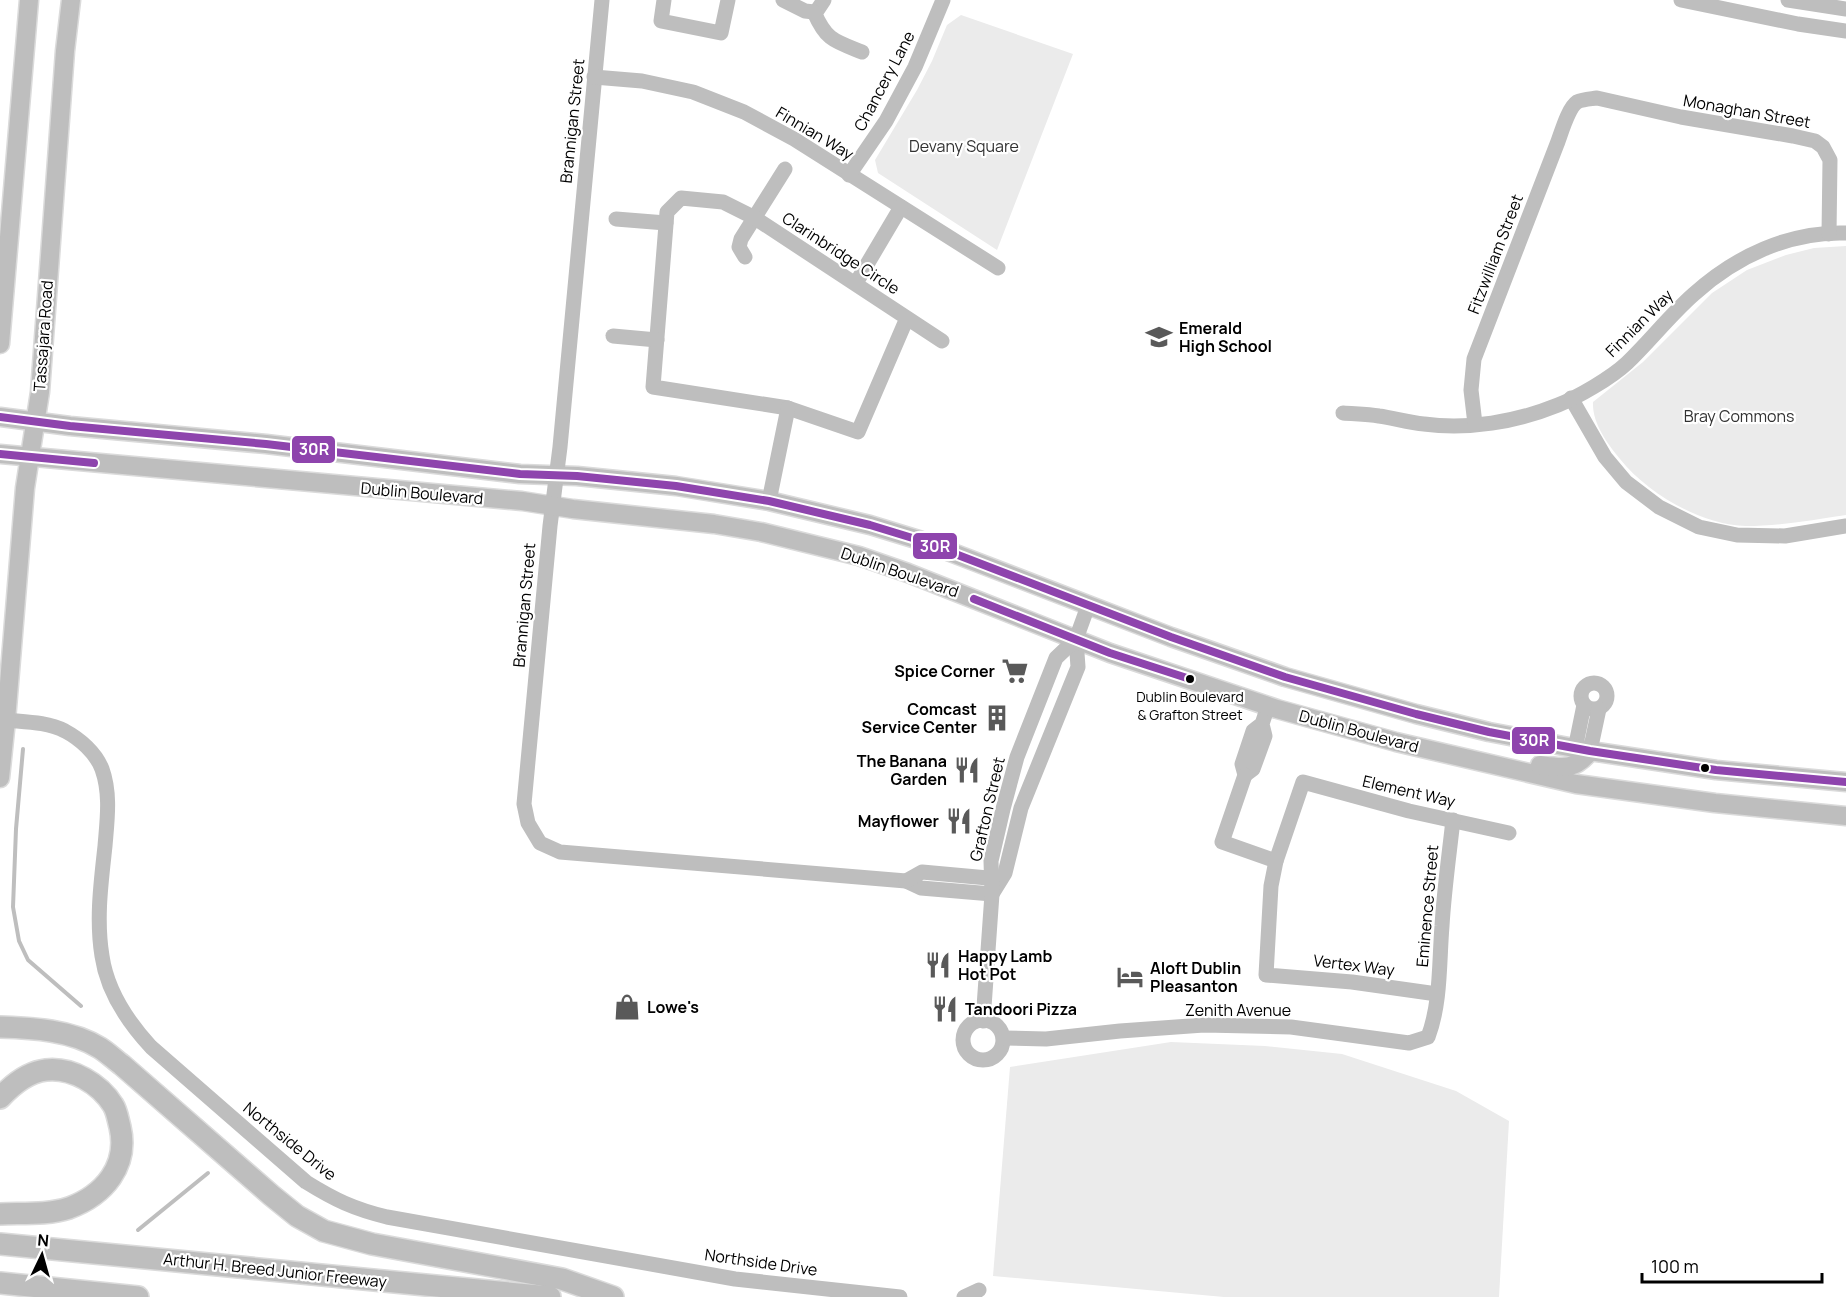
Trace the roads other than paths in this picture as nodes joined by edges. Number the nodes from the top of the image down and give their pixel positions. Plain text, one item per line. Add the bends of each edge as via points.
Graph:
1 (29, 0) edge
2 (71, 0) edge
3 (602, 0) edge
4 (664, 0) edge
5 (728, 0) edge
6 (783, 0) edge
7 (943, 0) edge
8 (1681, 0) edge
9 (1788, 0) edge
10 (819, 6) edge
11 (1846, 9) edge
12 (1846, 31) edge
13 (862, 52) dead end
14 (594, 77) junction
15 (1577, 103) joint
16 (785, 169) dead end
17 (849, 175) junction
18 (901, 207) junction
19 (755, 218) junction
20 (616, 219) dead end
21 (666, 223) junction
22 (1846, 233) edge
23 (1829, 234) junction
24 (745, 257) dead end
25 (998, 268) dead end
26 (856, 283) junction
27 (907, 318) junction
28 (613, 336) dead end
29 (657, 340) junction
30 (942, 341) dead end
31 (0, 344) edge
32 (1571, 398) junction
33 (788, 408) junction
34 (1343, 413) dead end
35 (0, 417) edge
36 (35, 421) junction
37 (1475, 424) junction
38 (0, 454) edge
39 (30, 457) junction
40 (556, 475) junction
41 (769, 501) junction
42 (552, 506) junction
43 (1846, 526) edge
44 (1089, 606) junction
45 (1076, 639) junction
46 (1268, 706) junction
47 (1591, 707) dead end
48 (6, 720) junction
49 (1583, 750) junction
50 (1437, 752) junction
51 (0, 772) edge
52 (1846, 782) edge
53 (1846, 816) edge
54 (1453, 820) junction
55 (1509, 833) dead end
56 (1276, 861) junction
57 (996, 878) junction
58 (906, 880) junction
59 (992, 894) junction
60 (1437, 994) junction
61 (982, 1021) junction
62 (0, 1027) edge
63 (1003, 1038) junction
64 (0, 1098) edge
65 (0, 1214) edge
66 (0, 1244) edge
67 (0, 1283) edge
68 (980, 1290) dead end
69 (138, 1297) edge
70 (550, 1297) edge
71 (613, 1297) edge
72 (900, 1297) edge
73 (964, 1297) edge

1 - 31 main road
2 - 36 main road, Tassajara Road
3 - 14 street, Brannigan Street
4 - 5 street via 661,21 721,33
6 - 10 street via 805,11
7 - 17 street, Chancery Lane via 915,67 886,121
8 - 12 street
9 - 11 street
10 - 13 street via 821,29 830,38
14 - 17 street, Finnian Way via 642,81 693,92 735,108 794,139
14 - 40 street, Brannigan Street
15 - 23 street, Monaghan Street via 1597,98 1815,141 1824,147 1830,160
15 - 37 street, Fitzwilliam Street via 1557,144 1474,359 1471,390
16 - 19 street, Clarinbridge Circle
17 - 18 street, Finnian Way
18 - 25 street, Finnian Way
18 - 26 street
19 - 21 street, Clarinbridge Circle via 723,202 681,198 667,212
19 - 24 street, Clarinbridge Circle via 741,239
19 - 26 street, Clarinbridge Circle
20 - 21 street
21 - 29 street, Clarinbridge Circle
22 - 23 street, Finnian Way
23 - 32 street, Finnian Way via 1755,251 1725,268 1693,294 1625,365
26 - 27 street, Clarinbridge Circle
27 - 30 street, Clarinbridge Circle
27 - 33 street, Clarinbridge Circle via 858,432
28 - 29 street
29 - 33 street, Clarinbridge Circle via 653,387
32 - 37 street, Finnian Way via 1505,422
32 - 43 street via 1605,457 1626,482 1659,507 1699,527 1737,535 1785,536
33 - 41 street
34 - 37 street, Finnian Way via 1425,424
35 - 36 main road, Dublin Boulevard
36 - 39 main road, Tassajara Road
36 - 40 main road, Dublin Boulevard
38 - 39 main road, Dublin Boulevard
39 - 42 main road, Dublin Boulevard
39 - 48 main road, Tassajara Road
40 - 41 main road, Dublin Boulevard via 676,486
40 - 42 street, Brannigan Street
41 - 44 main road, Dublin Boulevard via 919,540
42 - 45 main road, Dublin Boulevard via 714,524 809,543 908,573
42 - 58 street, Brannigan Street via 524,804 528,823 540,843 560,852
44 - 45 street, Grafton Street
44 - 49 main road, Dublin Boulevard via 1285,677 1489,732
45 - 46 main road, Dublin Boulevard
45 - 57 street, Grafton Street via 1078,667 1021,808 1005,873
45 - 57 street, Grafton Street via 1056,658 1017,757 991,861
46 - 50 main road, Dublin Boulevard
46 - 56 street via 1262,724 1253,731 1242,764 1245,775 1222,842
47 - 49 street
48 - 51 main road, Tassajara Road
48 - 72 street, Northside Drive via 42,723 63,730 85,745 101,768 107,791 99,909 102,958 109,983 132,1027 306,1182 356,1209 387,1217 735,1279
49 - 50 main road via 1583,761 1560,767
49 - 52 main road, Dublin Boulevard via 1716,770
50 - 53 main road, Dublin Boulevard via 1576,784
54 - 55 street, Element Way
54 - 56 street, Element Way via 1303,782
54 - 60 street, Eminence Street
56 - 60 street, Vertex Way via 1266,975
57 - 58 street, Brannigan Street via 922,872
57 - 59 street, Grafton Street
58 - 59 street, Brannigan Street via 921,888
59 - 61 street, Grafton Street
60 - 63 street, Zenith Avenue via 1428,1036 1409,1043 1291,1027 1204,1025 1046,1039
61 - 63 street via 997,1026
61 - 63 street via 965,1033 964,1046 971,1056 983,1060 996,1056
62 - 71 highway via 54,1032 99,1048 271,1195 324,1231 372,1244 562,1279
64 - 65 highway via 27,1076 47,1070 67,1072 103,1092 114,1107 122,1137 121,1157 95,1195 66,1209
66 - 70 highway, Arthur H. Breed Junior Freeway
67 - 69 highway
68 - 73 street

